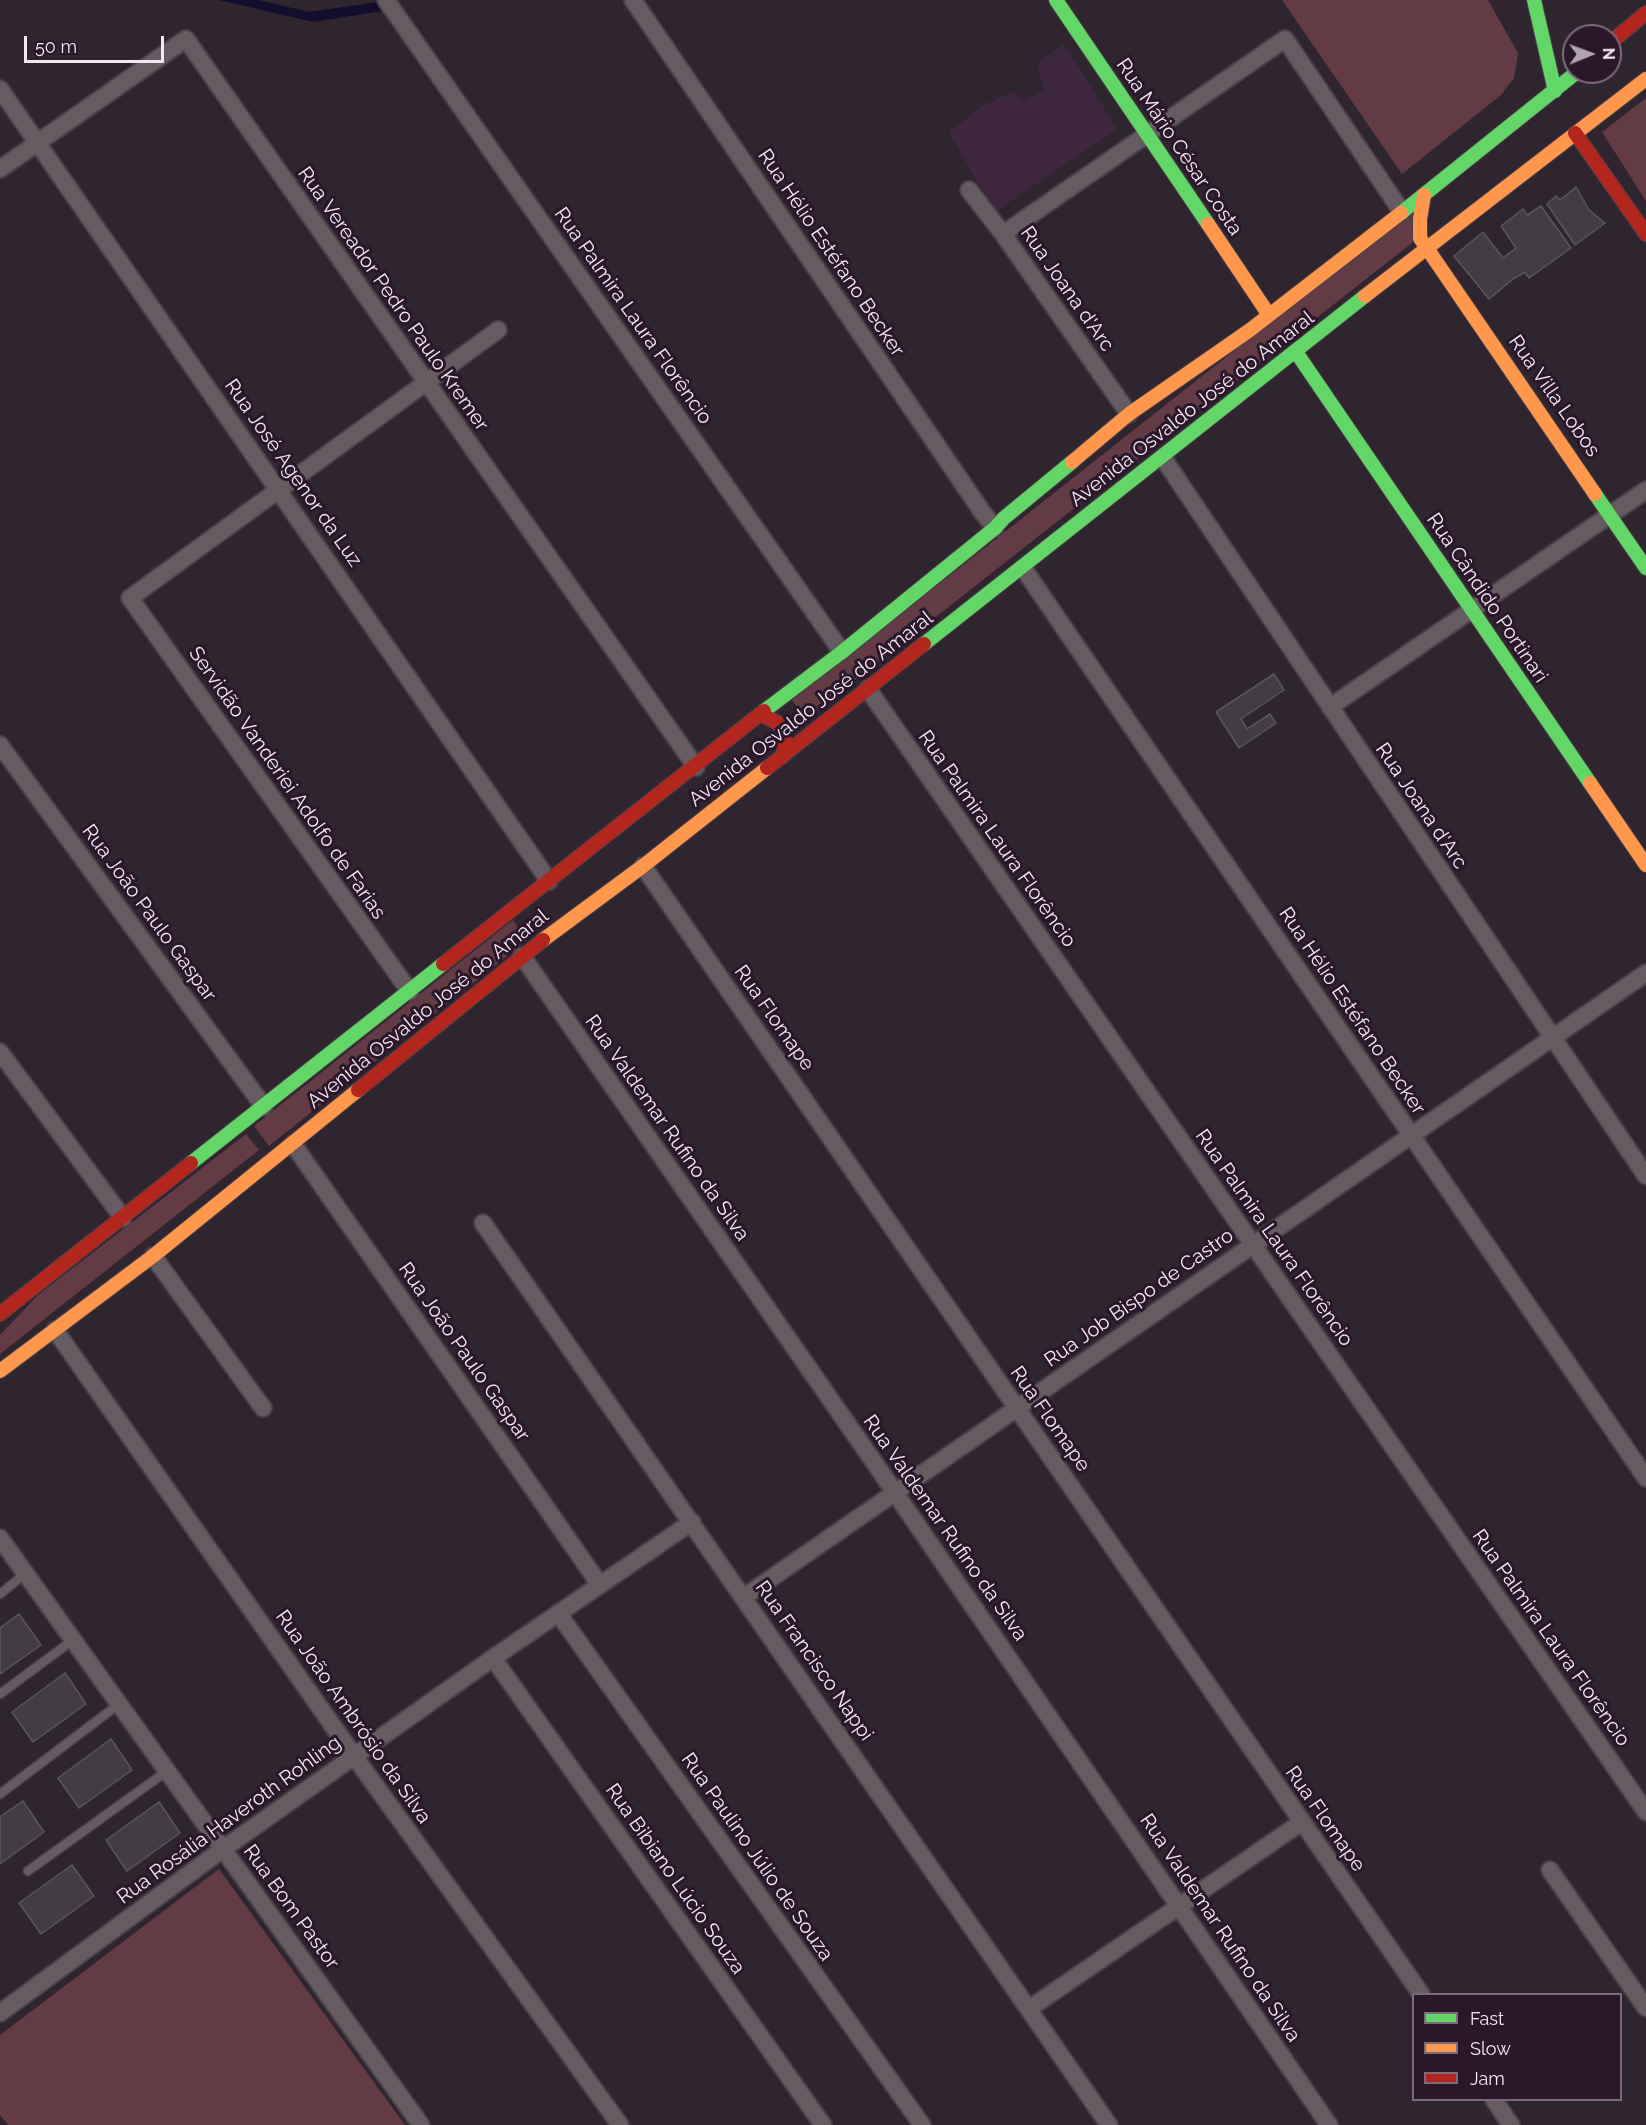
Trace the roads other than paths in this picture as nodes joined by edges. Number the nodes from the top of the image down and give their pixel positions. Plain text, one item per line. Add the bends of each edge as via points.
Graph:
1 (633, 0) edge
2 (1056, 0) edge
3 (1534, 0) edge
4 (388, 2) edge
5 (1646, 12) edge
6 (1622, 33) edge
7 (1646, 79) edge
8 (1564, 84) edge
9 (0, 89) edge
10 (1556, 91) junction
11 (1575, 133) junction
12 (1147, 134) junction
13 (37, 143) junction
14 (0, 169) edge
15 (969, 190) dead end
16 (1424, 195) junction
17 (1402, 212) junction
18 (1003, 234) junction
19 (1646, 234) edge
20 (1427, 248) junction
21 (1269, 315) junction
22 (498, 330) dead end
23 (1296, 352) junction
24 (426, 382) junction
25 (1129, 414) junction
26 (1163, 458) junction
27 (279, 489) junction
28 (1646, 490) edge
29 (1611, 516) junction
30 (995, 528) junction
31 (1646, 567) edge
32 (1023, 568) junction
33 (1472, 610) junction
34 (842, 652) junction
35 (868, 689) junction
36 (1330, 707) junction
37 (762, 715) junction
38 (0, 745) edge
39 (782, 756) junction
40 (696, 767) junction
41 (1646, 866) edge
42 (643, 867) junction
43 (549, 881) junction
44 (522, 956) junction
45 (1646, 973) edge
46 (410, 992) junction
47 (1553, 1037) junction
48 (0, 1052) edge
49 (264, 1107) junction
50 (1411, 1135) junction
51 (293, 1144) junction
52 (1646, 1176) edge
53 (123, 1218) junction
54 (483, 1223) dead end
55 (1253, 1245) junction
56 (153, 1256) junction
57 (0, 1314) edge
58 (55, 1330) junction
59 (0, 1371) edge
60 (263, 1408) dead end
61 (1017, 1408) junction
62 (1646, 1478) edge
63 (895, 1492) junction
64 (692, 1522) junction
65 (0, 1538) edge
66 (26, 1574) junction
67 (600, 1585) junction
68 (0, 1593) edge
69 (744, 1597) junction
70 (558, 1613) junction
71 (73, 1640) junction
72 (493, 1658) junction
73 (0, 1694) edge
74 (119, 1704) junction
75 (354, 1756) junction
76 (167, 1771) junction
77 (0, 1794) edge
78 (1646, 1812) edge
79 (1302, 1822) junction
80 (223, 1849) junction
81 (1551, 1870) dead end
82 (28, 1871) dead end
83 (1179, 1906) junction
84 (1420, 1993) edge
85 (1030, 2008) junction
86 (1646, 2008) edge
87 (0, 2013) edge
88 (1495, 2101) edge
89 (422, 2125) edge
90 (620, 2125) edge
91 (823, 2125) edge
92 (922, 2125) edge
93 (1110, 2125) edge
94 (1329, 2125) edge
95 (1511, 2125) edge

1 - 30 street, Rua Hélio Estéfano Becker
2 - 12 main road, Rua Mário César Costa
3 - 10 main road
4 - 34 street, Rua Palmira Laura Florêncio
5 - 6 main road
7 - 11 main road, Avenida Osvaldo José do Amaral
8 - 10 main road, Avenida Osvaldo José do Amaral
9 - 13 street, Rua José Agenor da Luz
10 - 16 main road, Avenida Osvaldo José do Amaral
11 - 19 main road
11 - 20 main road, Avenida Osvaldo José do Amaral
12 - 17 street via 1285,39
12 - 18 street
12 - 21 main road, Rua Mário César Costa
13 - 14 street, Rua Vereador Pedro Paulo Kremer
13 - 24 street, Rua Vereador Pedro Paulo Kremer via 186,39
13 - 27 street, Rua José Agenor da Luz
15 - 18 street, Rua Joana d'Arc
16 - 17 main road, Avenida Osvaldo José do Amaral
16 - 20 main road via 1420,238
17 - 21 main road, Avenida Osvaldo José do Amaral
18 - 25 street, Rua Joana d'Arc
20 - 23 main road, Avenida Osvaldo José do Amaral
20 - 29 main road, Rua Villa Lobos
21 - 25 main road, Avenida Osvaldo José do Amaral
22 - 24 street
23 - 26 main road, Avenida Osvaldo José do Amaral
23 - 33 main road, Rua Cândido Portinari
24 - 27 street
24 - 40 street, Rua Vereador Pedro Paulo Kremer
25 - 30 main road, Avenida Osvaldo José do Amaral
26 - 32 main road, Avenida Osvaldo José do Amaral
26 - 36 street, Rua Joana d'Arc
27 - 43 street, Rua José Agenor da Luz
27 - 46 street, Servidão Vanderiei Adolfo de Farias via 130,598
28 - 29 street
29 - 31 main road, Rua Villa Lobos
29 - 33 street
30 - 34 main road, Avenida Osvaldo José do Amaral
32 - 35 main road, Avenida Osvaldo José do Amaral
32 - 50 street, Rua Hélio Estéfano Becker
33 - 36 street
33 - 41 main road, Rua Cândido Portinari
34 - 37 main road, Avenida Osvaldo José do Amaral
35 - 39 main road, Avenida Osvaldo José do Amaral
35 - 55 street, Rua Palmira Laura Florêncio
36 - 47 street, Rua Joana d'Arc
37 - 39 main road via 778,723 783,731
37 - 40 main road, Avenida Osvaldo José do Amaral
38 - 49 street, Rua João Paulo Gaspar
39 - 42 main road, Avenida Osvaldo José do Amaral
40 - 43 main road, Avenida Osvaldo José do Amaral
42 - 44 main road, Avenida Osvaldo José do Amaral
42 - 61 street, Rua Flomape
43 - 46 main road, Avenida Osvaldo José do Amaral
44 - 51 main road, Avenida Osvaldo José do Amaral
44 - 63 street, Rua Valdemar Rufino da Silva
45 - 47 street, Rua Job Bispo de Castro
46 - 49 main road, Avenida Osvaldo José do Amaral
47 - 50 street, Rua Job Bispo de Castro
47 - 52 street, Rua Joana d'Arc
48 - 53 street
49 - 53 main road, Avenida Osvaldo José do Amaral
50 - 55 street, Rua Job Bispo de Castro
50 - 62 street, Rua Hélio Estéfano Becker
51 - 56 main road, Avenida Osvaldo José do Amaral
51 - 67 street, Rua João Paulo Gaspar
53 - 57 main road, Avenida Osvaldo José do Amaral
54 - 64 street, Rua Francisco Nappi
55 - 61 street, Rua Job Bispo de Castro
55 - 78 street, Rua Palmira Laura Florêncio
56 - 58 main road, Avenida Osvaldo José do Amaral
56 - 60 street
58 - 59 main road, Avenida Osvaldo José do Amaral
58 - 75 street, Rua João Ambrósio da Silva
61 - 63 street, Rua Job Bispo de Castro
61 - 79 street, Rua Flomape
63 - 69 street, Rua Job Bispo de Castro
63 - 83 street, Rua Valdemar Rufino da Silva
64 - 67 street, Rua Rosália Haveroth Rohling
64 - 69 street, Rua Francisco Nappi
65 - 66 street, Rua Bom Pastor
66 - 68 lane
66 - 71 street, Rua Bom Pastor
67 - 70 street, Rua Rosália Haveroth Rohling
69 - 85 street, Rua Francisco Nappi
70 - 72 street, Rua Rosália Haveroth Rohling
70 - 92 street, Rua Paulino Júlio de Souza
71 - 73 lane
71 - 74 street, Rua Bom Pastor
72 - 75 street, Rua Rosália Haveroth Rohling
72 - 91 street, Rua Bibiano Lúcio Souza
74 - 76 street, Rua Bom Pastor
74 - 77 lane
75 - 80 street, Rua Rosália Haveroth Rohling
75 - 90 street, Rua João Ambrósio da Silva
76 - 80 street, Rua Bom Pastor
76 - 82 lane
79 - 83 street
79 - 84 street, Rua Flomape
80 - 87 street, Rua Rosália Haveroth Rohling
80 - 89 street, Rua Bom Pastor
81 - 86 street
83 - 85 street
83 - 94 street, Rua Valdemar Rufino da Silva
85 - 93 street, Rua Francisco Nappi
88 - 95 street

